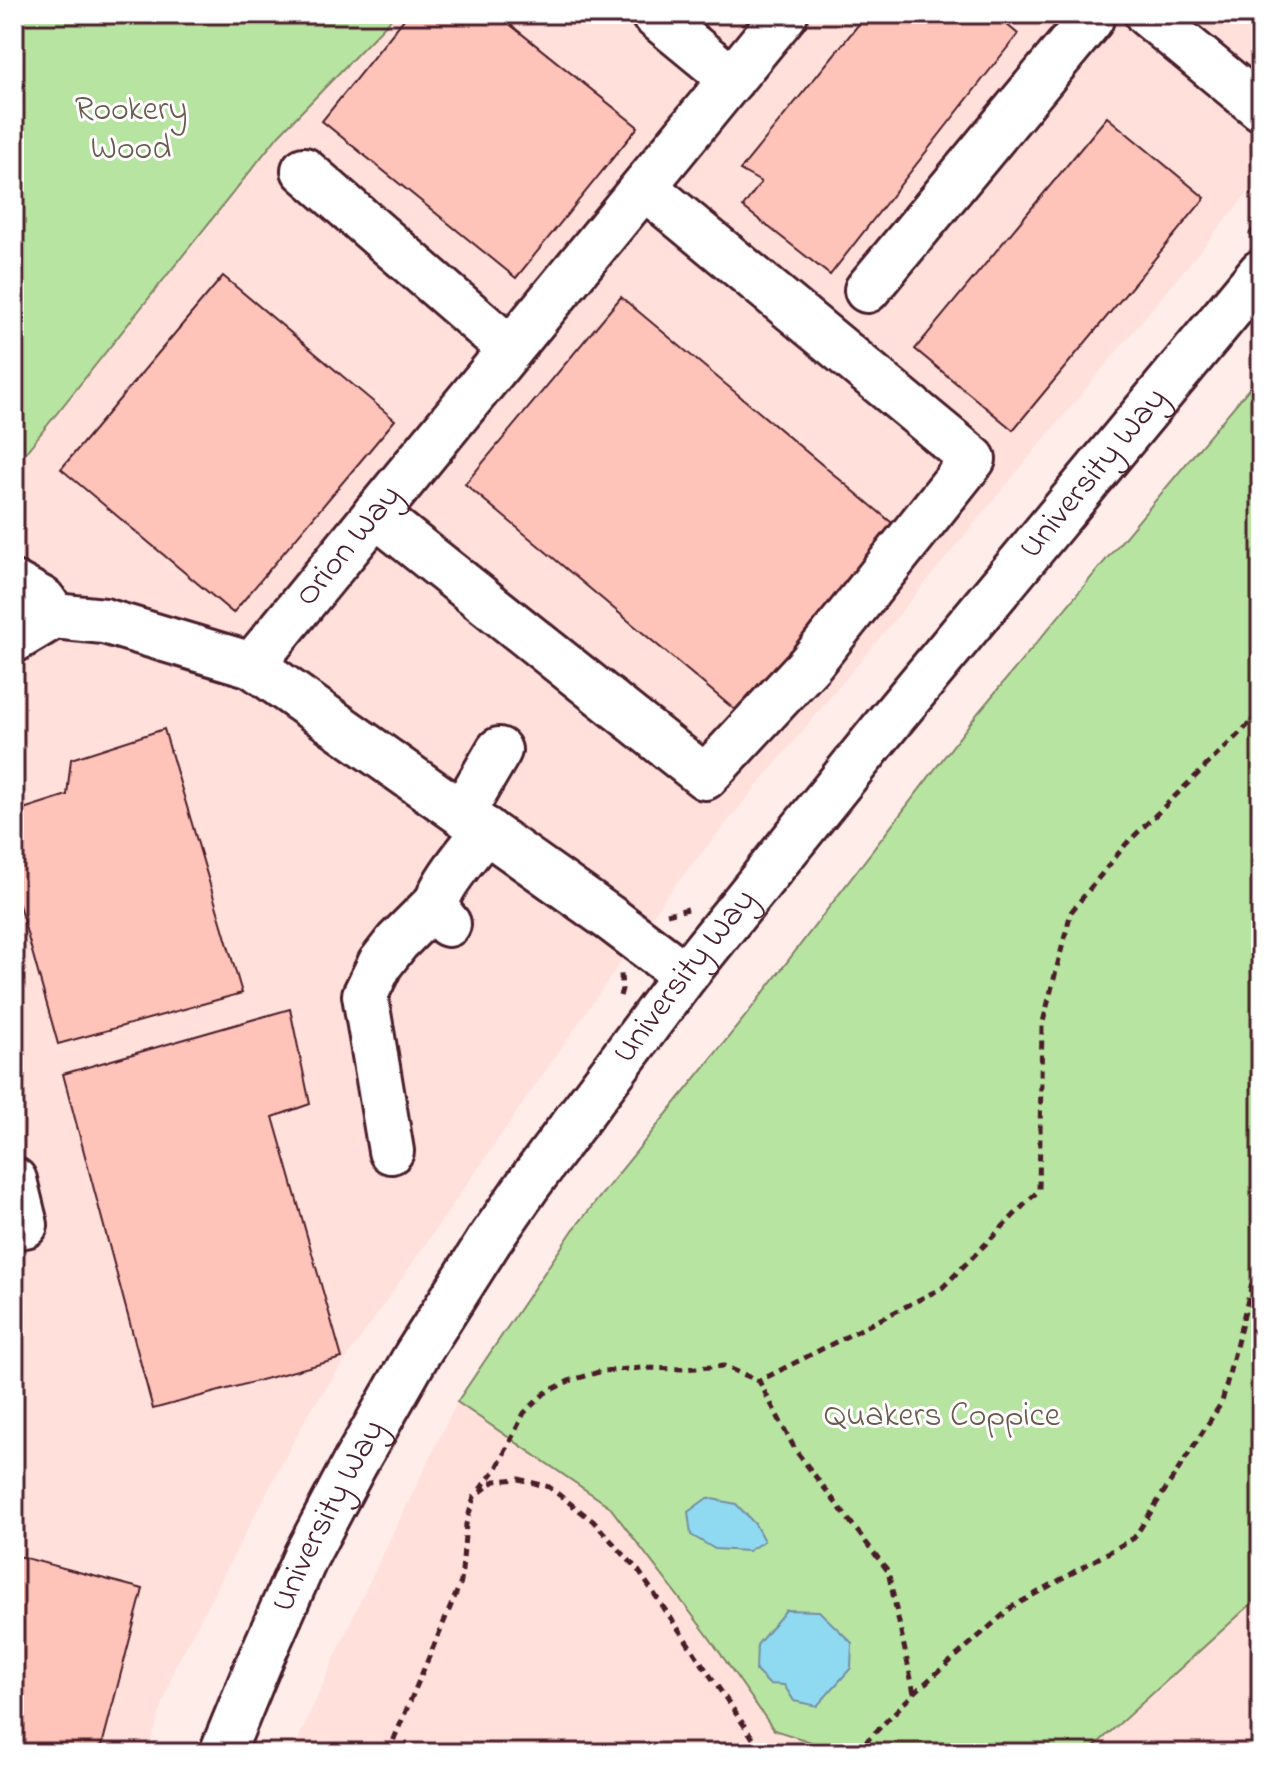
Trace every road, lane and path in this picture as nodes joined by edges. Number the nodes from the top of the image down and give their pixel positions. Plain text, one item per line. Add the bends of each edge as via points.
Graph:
1 (653, 14) edge
2 (785, 14) edge
3 (1092, 14) edge
4 (1147, 14) edge
5 (732, 79) junction
6 (1261, 108) edge
7 (304, 170) dead end
8 (644, 187) junction
9 (1261, 272) edge
10 (867, 290) dead end
11 (510, 349) junction
12 (375, 514) junction
13 (14, 584) edge
14 (54, 616) junction
15 (14, 640) edge
16 (252, 665) junction
17 (1261, 715) edge
18 (499, 750) dead end
19 (474, 822) junction
20 (685, 975) junction
21 (391, 1151) dead end
22 (14, 1180) edge
23 (25, 1225) dead end
24 (1261, 1248) edge
25 (759, 1381) junction
26 (474, 1497) junction
27 (914, 1693) junction
28 (222, 1753) edge
29 (388, 1753) edge
30 (763, 1753) edge
31 (855, 1753) edge

1 - 5 main road
2 - 5 main road, Orion Way
3 - 10 main road
4 - 6 main road
5 - 8 main road, Orion Way
7 - 11 main road
8 - 11 main road, Orion Way
8 - 12 main road via 973,459 810,664 705,777
9 - 20 main road, University Way
11 - 12 main road, Orion Way
12 - 16 main road, Orion Way
13 - 14 main road via 43,600
14 - 15 main road
14 - 16 main road via 104,621
16 - 19 main road
17 - 25 path via 1126,844 1071,912 1042,1026 1039,1190 942,1288
18 - 19 main road
19 - 20 main road
19 - 21 main road via 443,888 442,913 397,942 365,995
20 - 28 main road, University Way via 530,1182 416,1356 306,1556
22 - 23 main road
24 - 27 path via 1222,1402 1134,1538 1012,1607
25 - 26 path via 724,1366 602,1371 569,1381 545,1393 524,1413 497,1468
25 - 27 path via 796,1451 888,1571
26 - 29 path via 461,1582
26 - 30 path via 495,1481 519,1479 549,1487 593,1521 638,1570
27 - 31 path

